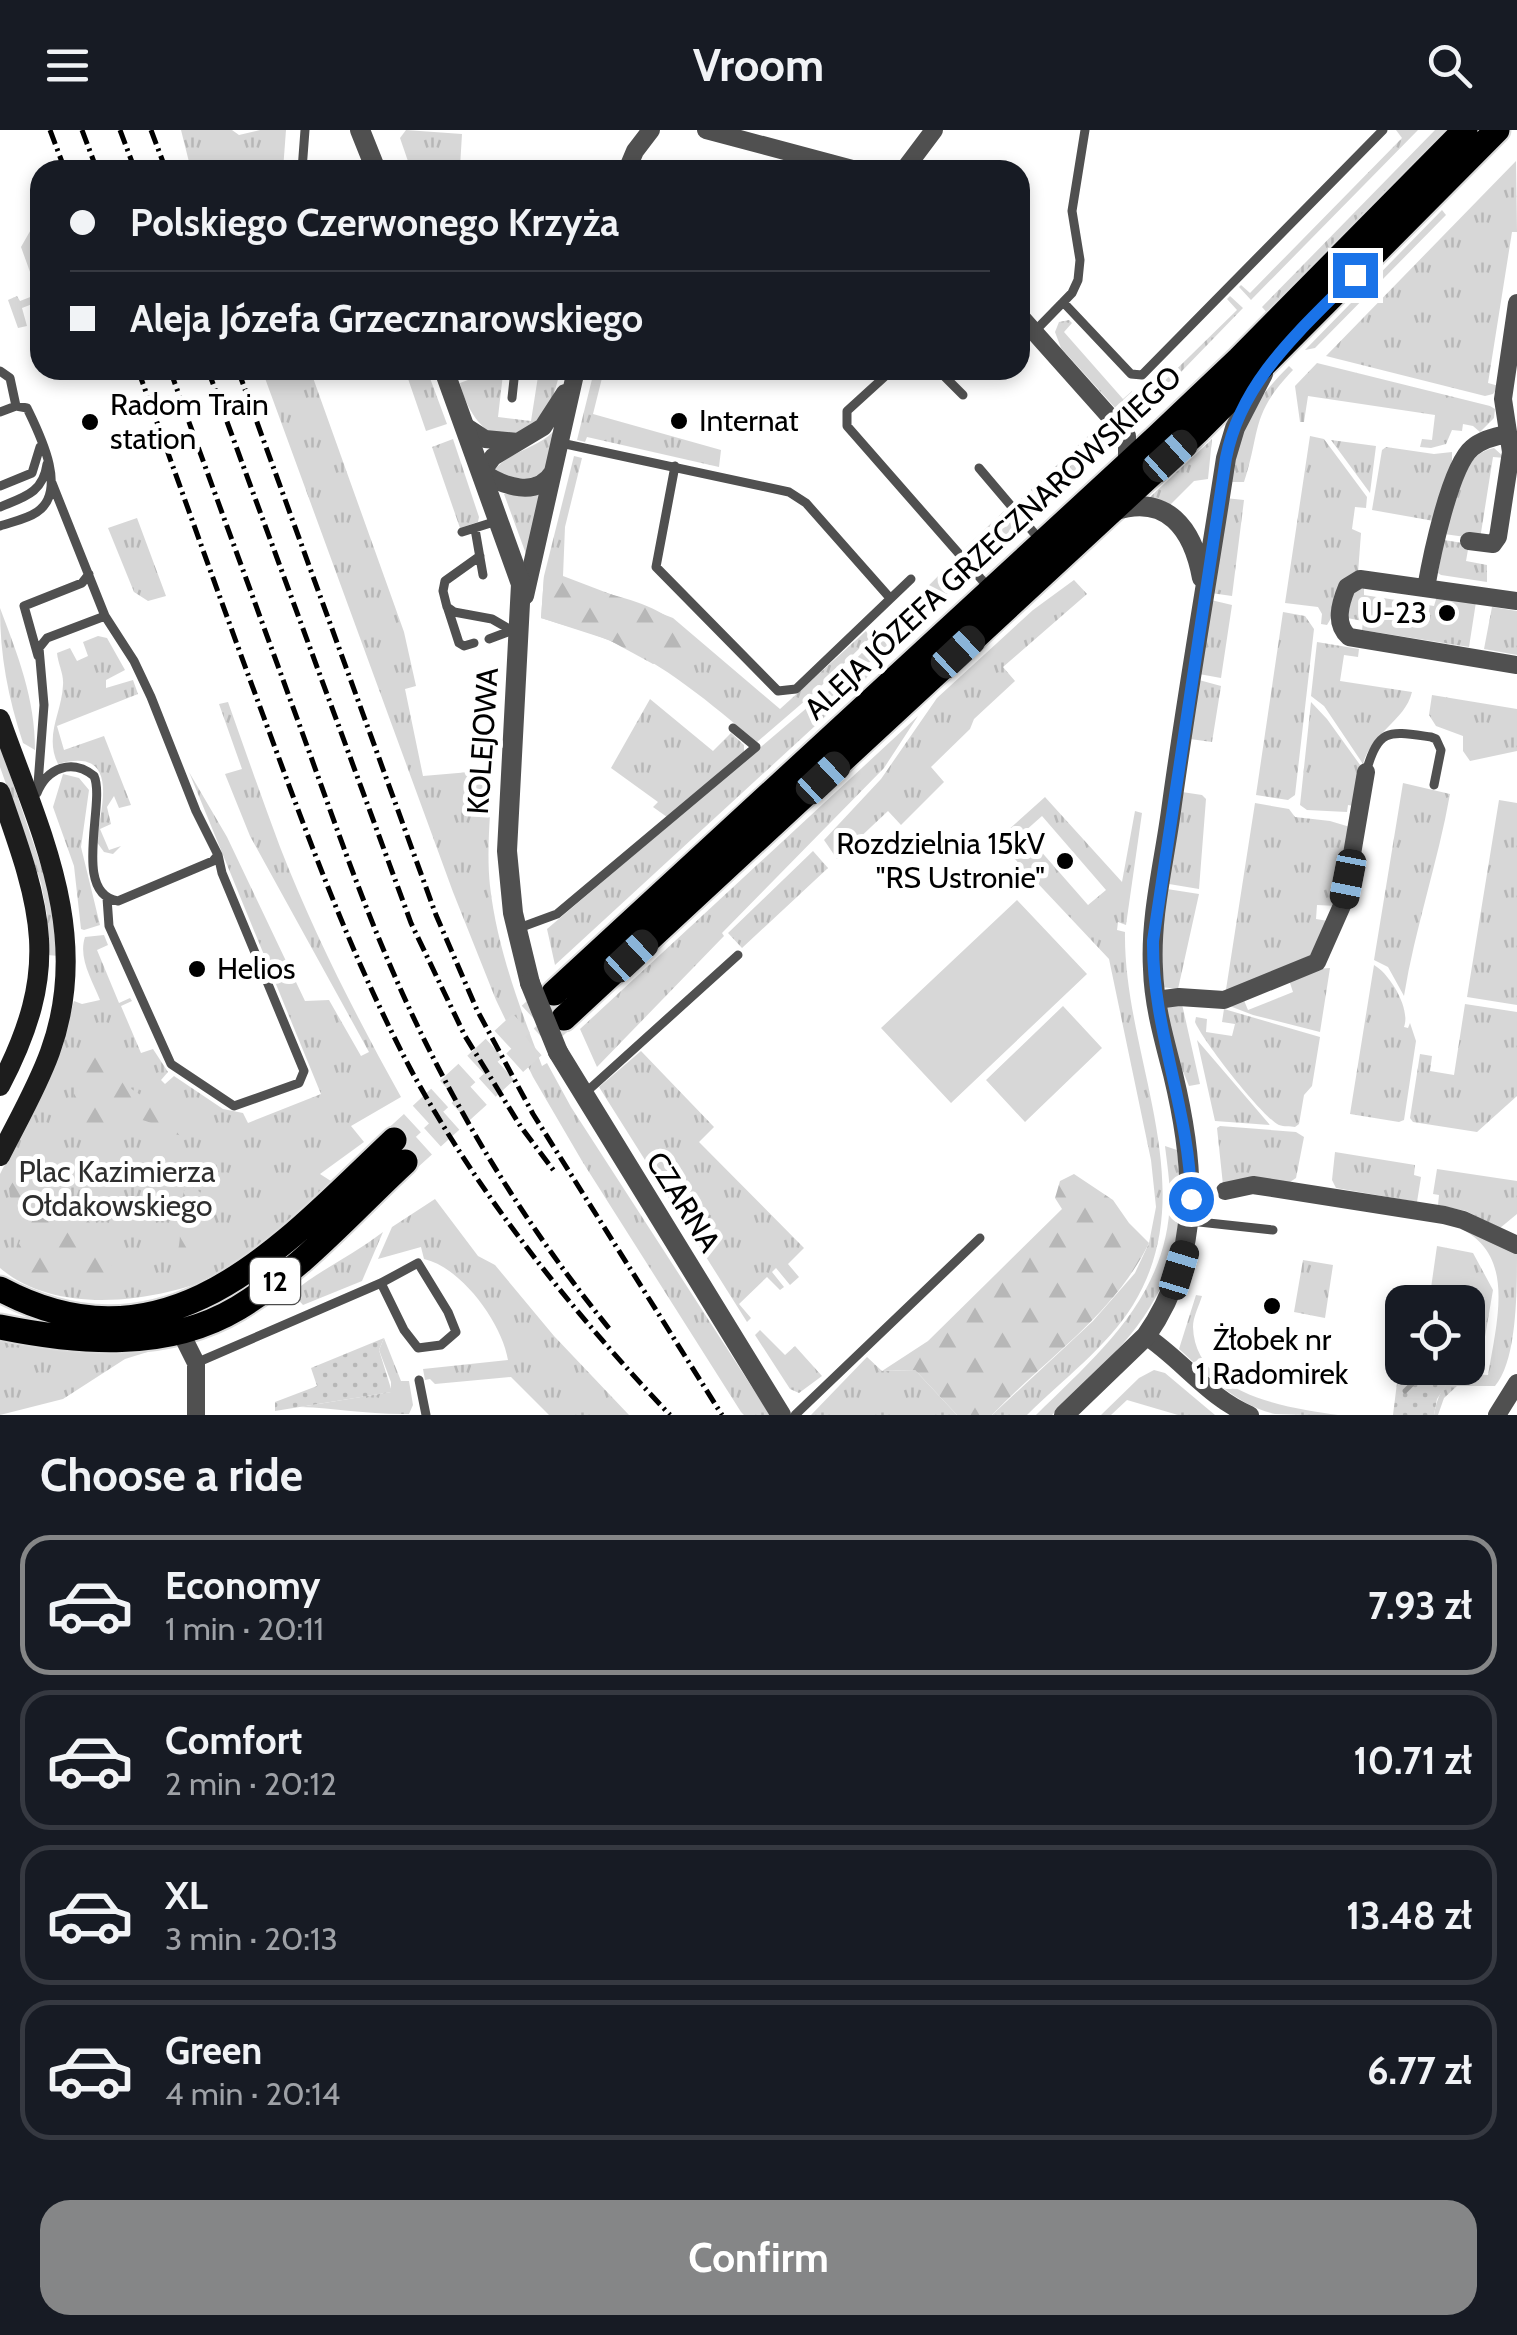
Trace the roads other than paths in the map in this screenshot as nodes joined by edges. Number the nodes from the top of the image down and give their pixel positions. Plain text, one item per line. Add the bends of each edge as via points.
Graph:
1 (305, 130) edge
2 (358, 130) edge
3 (650, 130) edge
4 (706, 130) edge
5 (733, 130) edge
6 (934, 130) edge
7 (1085, 130) edge
8 (1383, 130) edge
9 (1464, 130) edge
10 (1497, 130) edge
11 (753, 142) junction
12 (303, 160) edge
13 (362, 160) edge
14 (372, 160) edge
15 (631, 160) edge
16 (819, 160) edge
17 (912, 160) edge
18 (1063, 302) junction
19 (1517, 303) edge
20 (1030, 327) edge
21 (1034, 332) junction
22 (1268, 364) junction
23 (0, 371) edge
24 (454, 380) edge
25 (514, 380) edge
26 (571, 380) edge
27 (574, 380) edge
28 (881, 380) edge
29 (948, 380) edge
30 (963, 395) dead end
31 (512, 398) dead end
32 (16, 406) junction
33 (0, 412) edge
34 (465, 426) junction
35 (1508, 434) junction
36 (1127, 436) junction
37 (1157, 437) junction
38 (40, 442) junction
39 (518, 442) junction
40 (561, 443) junction
41 (47, 461) junction
42 (1127, 464) junction
43 (675, 466) junction
44 (979, 468) dead end
45 (554, 469) junction
46 (482, 472) junction
47 (52, 484) junction
48 (0, 486) edge
49 (0, 506) edge
50 (1108, 513) junction
51 (500, 520) junction
52 (0, 526) edge
53 (474, 528) junction
54 (462, 532) dead end
55 (1470, 541) dead end
56 (1042, 542) junction
57 (480, 556) junction
58 (88, 574) junction
59 (483, 576) dead end
60 (910, 579) dead end
61 (1426, 588) junction
62 (990, 590) junction
63 (1204, 595) junction
64 (890, 598) junction
65 (1517, 601) edge
66 (488, 603) dead end
67 (447, 607) junction
68 (522, 607) junction
69 (106, 616) junction
70 (492, 619) junction
71 (517, 633) junction
72 (489, 639) dead end
73 (474, 643) dead end
74 (40, 664) junction
75 (1517, 664) edge
76 (0, 718) edge
77 (733, 728) dead end
78 (1366, 772) joint
79 (1434, 785) dead end
80 (0, 792) edge
81 (37, 792) junction
82 (34, 817) junction
83 (218, 853) junction
84 (106, 898) junction
85 (516, 929) junction
86 (738, 956) dead end
87 (1156, 1000) junction
88 (553, 1009) junction
89 (0, 1086) edge
90 (582, 1096) junction
91 (400, 1151) tunnel mouth
92 (0, 1156) edge
93 (1225, 1190) dead end
94 (1190, 1221) junction
95 (1273, 1230) dead end
96 (980, 1238) dead end
97 (1517, 1245) edge
98 (381, 1283) junction
99 (4, 1296) edge
100 (175, 1320) junction
101 (0, 1327) edge
102 (54, 1336) junction
103 (1146, 1336) junction
104 (196, 1363) junction
105 (419, 1380) dead end
106 (1517, 1384) edge
107 (196, 1415) edge
108 (426, 1415) edge
109 (781, 1415) edge
110 (794, 1415) edge
111 (1064, 1415) edge
112 (1250, 1415) edge
113 (1498, 1415) edge

1 - 12 lane
2 - 13 street
2 - 14 street
3 - 15 street
4 - 11 street
5 - 11 street
6 - 17 street
7 - 18 lane via 1072,218 1080,264
8 - 18 lane via 1142,375 1131,374
9 - 37 main road, ALEJA JÓZEFA GRZECZNAROWSKIEGO
10 - 22 main road, ALEJA JÓZEFA GRZECZNAROWSKIEGO
11 - 16 street
18 - 21 lane
19 - 35 street via 1503,399
20 - 21 street
21 - 36 street
22 - 50 main road, ALEJA JÓZEFA GRZECZNAROWSKIEGO
22 - 63 street via 1229,444
23 - 32 lane via 10,378
24 - 34 street
25 - 31 lane
26 - 39 street, KOLEJOWA via 554,414
27 - 40 street, KOLEJOWA
28 - 62 lane via 847,412 847,426
29 - 30 lane
32 - 33 lane
32 - 38 lane via 28,408
34 - 39 street via 485,439
34 - 46 street
35 - 55 street via 1498,538 1493,544
35 - 61 street via 1475,445 1463,460 1432,548
36 - 37 street
36 - 42 street
37 - 42 main road, ALEJA JÓZEFA GRZECZNAROWSKIEGO
38 - 41 lane
38 - 48 lane via 32,473
39 - 46 street, KOLEJOWA
40 - 43 lane
40 - 45 street, KOLEJOWA
41 - 47 lane
41 - 49 lane via 36,492
42 - 56 main road, ALEJA JÓZEFA GRZECZNAROWSKIEGO
43 - 64 lane via 799,498
43 - 64 lane via 656,566 772,687 796,689
44 - 56 lane
45 - 46 street via 546,482 520,488
45 - 68 street, KOLEJOWA
46 - 51 street
47 - 52 lane via 37,512
47 - 58 lane
50 - 63 street via 1138,504 1174,518 1198,557
50 - 88 main road, ALEJA JÓZEFA GRZECZNAROWSKIEGO
51 - 53 lane
51 - 68 street
53 - 54 lane
53 - 57 lane
56 - 62 main road, ALEJA JÓZEFA GRZECZNAROWSKIEGO
57 - 59 lane
57 - 67 lane via 446,581
58 - 69 lane
58 - 74 lane via 82,583 24,606
60 - 64 lane
61 - 65 street
61 - 75 street via 1352,582 1343,598 1342,631 1349,638
62 - 88 main road, ALEJA JÓZEFA GRZECZNAROWSKIEGO
63 - 87 street via 1154,932
66 - 70 lane
67 - 70 lane
67 - 73 lane via 459,643
68 - 71 street, KOLEJOWA
69 - 74 lane via 46,638
69 - 83 lane via 134,661
70 - 71 lane
71 - 72 lane
71 - 85 street, KOLEJOWA via 507,827
74 - 81 lane
76 - 82 main road
77 - 85 lane via 756,748 556,914
78 - 79 lane via 1384,735 1430,737 1440,743
78 - 87 street via 1344,900 1317,962 1232,998
80 - 89 main road via 37,908 40,952 22,1039
81 - 82 lane
81 - 84 lane via 50,772 66,766 94,776 99,795 91,856
82 - 92 main road via 64,913 65,996 50,1054
83 - 84 lane via 213,861 118,900
83 - 84 lane via 304,1071 302,1081 290,1086 234,1106 170,1064 109,926
85 - 88 street, KOLEJOWA, bridge via 530,983
86 - 90 lane
87 - 94 street via 1189,1152
88 - 90 street, CZARNA, bridge via 558,1052
90 - 109 street, CZARNA
91 - 100 main road, 12 via 256,1297 224,1315
93 - 97 street via 1253,1185 1444,1215
94 - 95 lane
94 - 103 street via 1170,1293
96 - 110 lane
98 - 98 lane via 418,1263 456,1332 441,1345 418,1348
98 - 104 lane
99 - 100 main road, 12 via 63,1313
99 - 102 main road
100 - 102 main road, 12 via 130,1340
100 - 104 street
101 - 102 main road, 12
103 - 111 street
103 - 112 street
104 - 107 street
105 - 108 lane
106 - 113 street

